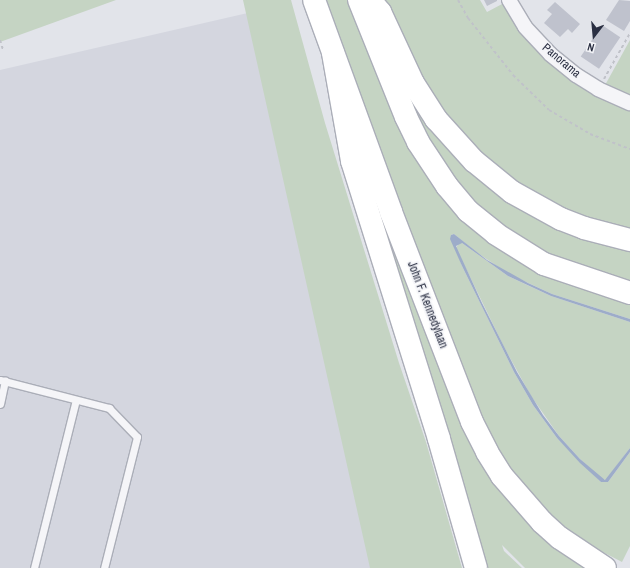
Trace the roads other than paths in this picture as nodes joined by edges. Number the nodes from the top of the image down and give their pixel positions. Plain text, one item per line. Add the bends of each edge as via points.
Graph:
1 (314, 0) edge
2 (359, 0) edge
3 (370, 0) edge
4 (509, 0) edge
5 (333, 54) junction
6 (630, 104) edge
7 (630, 240) edge
8 (630, 293) edge
9 (3, 381) edge
10 (76, 400) junction
11 (0, 404) edge
12 (34, 568) edge
13 (104, 568) edge
14 (476, 568) edge
15 (605, 568) edge

1 - 5 highway, John F. Kennedylaan
2 - 8 highway via 418,142 447,186 468,211 496,234 544,264
3 - 7 highway via 380,12 413,83 436,119 474,161 512,192 555,216 584,228
4 - 6 street, Panorama via 525,27 550,54 598,89
5 - 14 highway via 352,162
5 - 15 highway, John F. Kennedylaan via 472,422 487,452 502,476 542,522 560,538
9 - 10 lane
9 - 11 lane
10 - 12 lane
10 - 13 lane via 109,408 137,437

